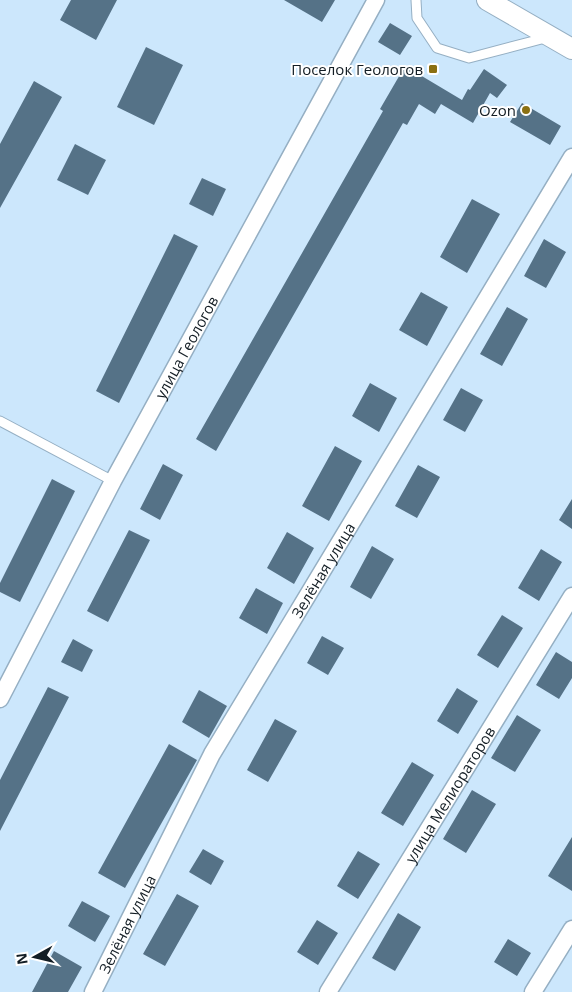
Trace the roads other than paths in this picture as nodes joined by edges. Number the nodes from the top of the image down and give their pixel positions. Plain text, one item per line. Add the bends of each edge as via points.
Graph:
1 (376, 0) edge
2 (416, 0) edge
3 (487, 0) edge
4 (550, 37) junction
5 (572, 50) edge
6 (572, 157) edge
7 (0, 421) edge
8 (114, 481) junction
9 (572, 596) edge
10 (0, 699) edge
11 (572, 929) edge
12 (93, 992) edge
13 (328, 992) edge
14 (532, 992) edge

1 - 8 street, улица Геологов
2 - 4 lane via 417,18 437,48 469,58
3 - 4 street
4 - 5 street
6 - 12 street, Зелёная улица via 212,754
7 - 8 lane
8 - 10 street, улица Геологов
9 - 13 street, улица Мелиораторов
11 - 14 street

